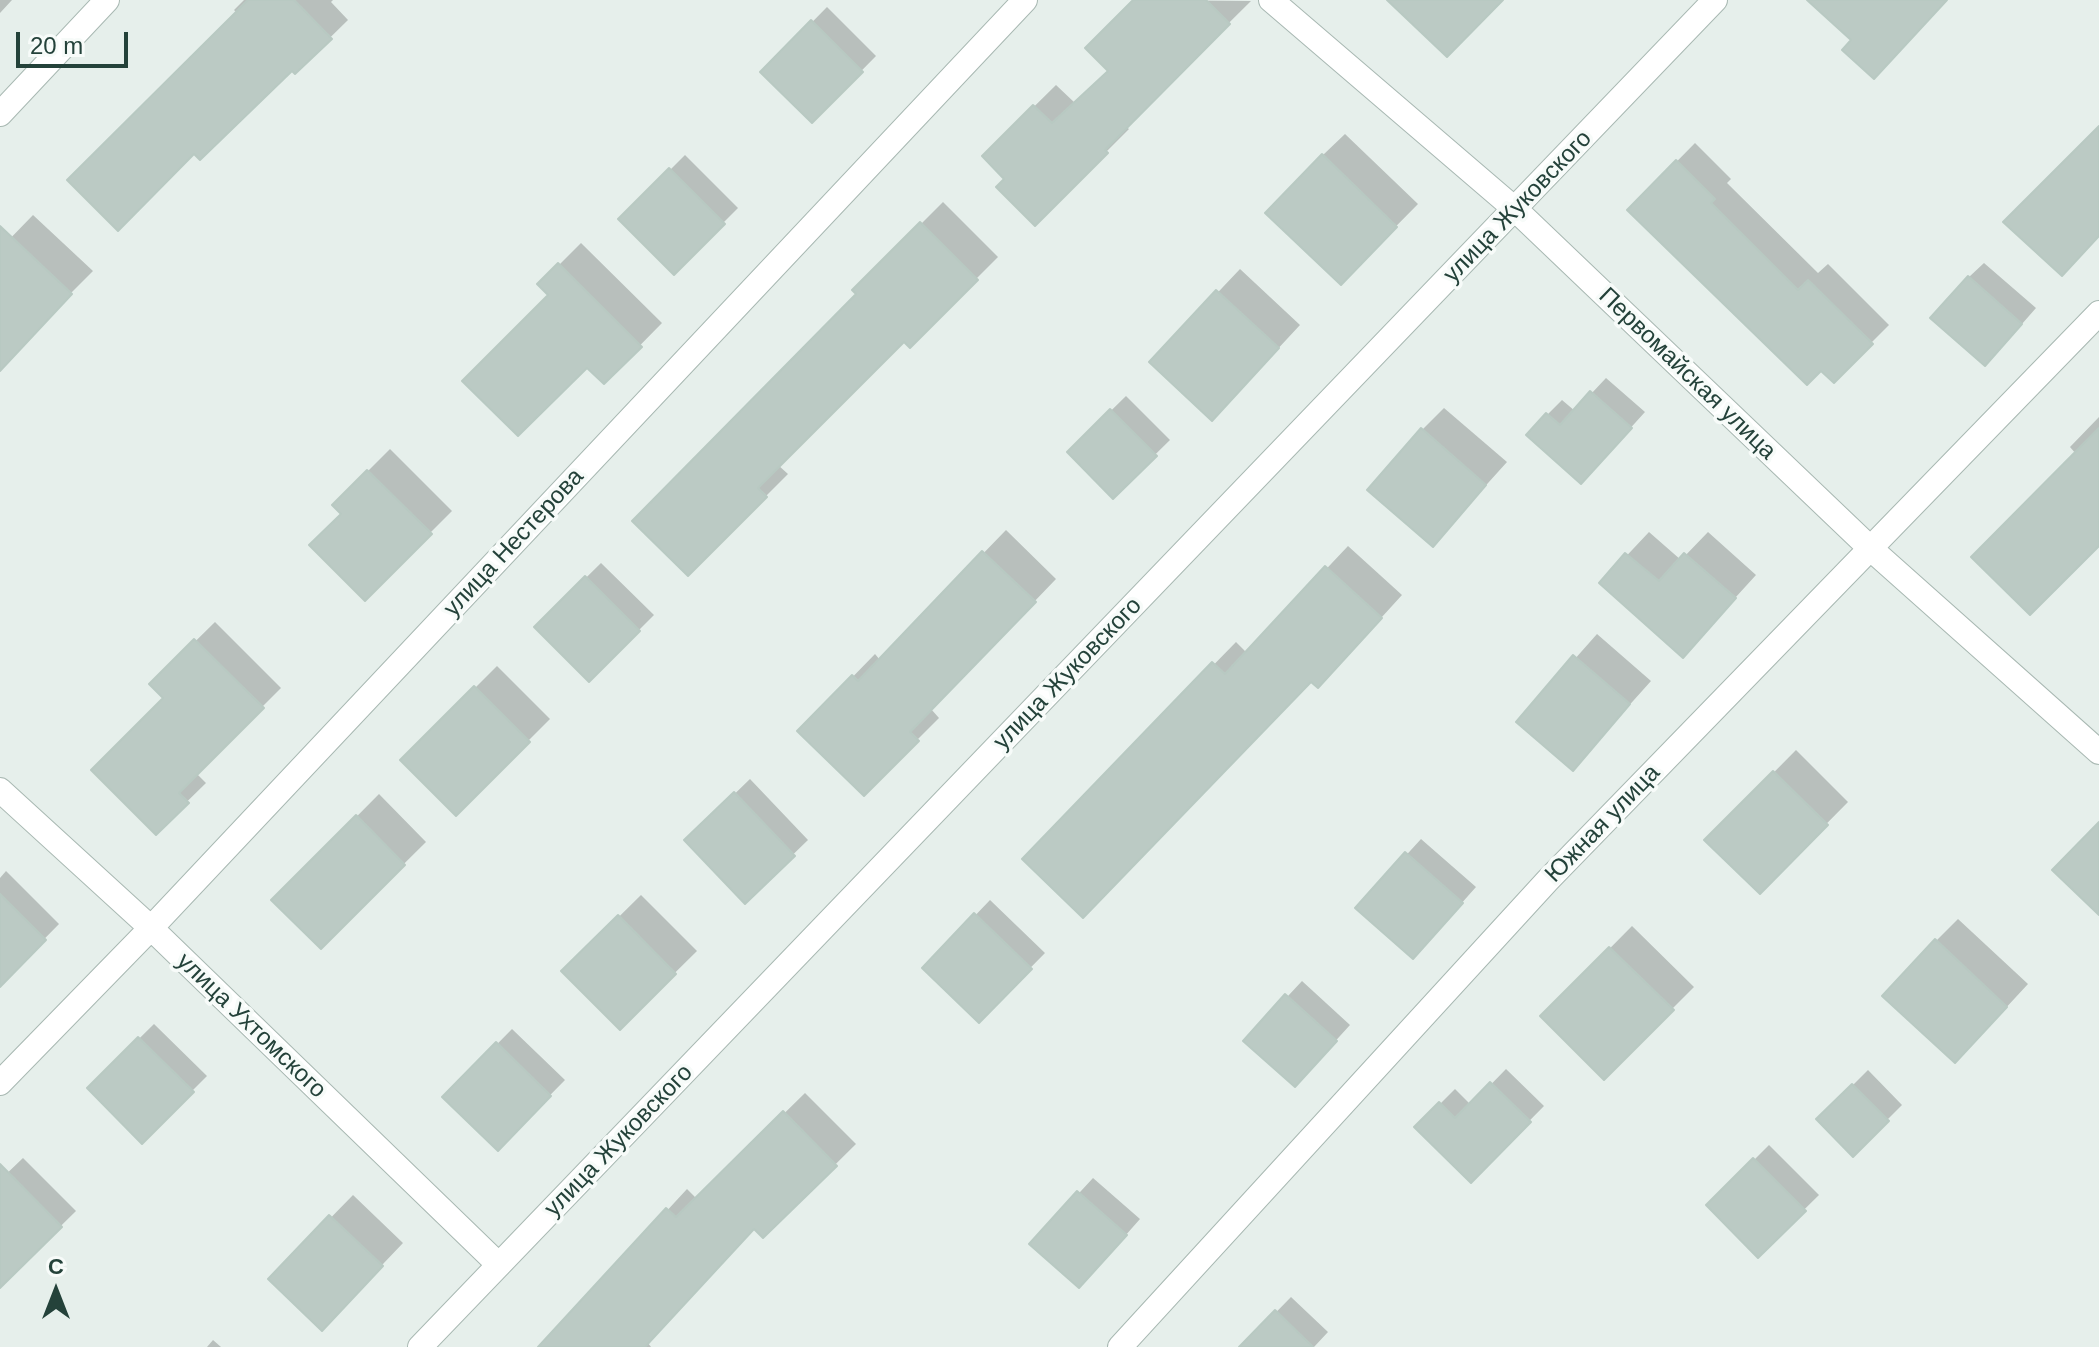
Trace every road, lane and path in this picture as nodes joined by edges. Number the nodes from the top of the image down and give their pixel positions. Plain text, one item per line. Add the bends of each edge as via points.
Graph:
1 (107, 0) edge
2 (1025, 0) edge
3 (1271, 0) edge
4 (1715, 0) edge
5 (0, 114) edge
6 (1516, 210) junction
7 (2099, 313) edge
8 (1871, 549) junction
9 (2099, 752) edge
10 (0, 790) edge
11 (151, 928) junction
12 (0, 1083) edge
13 (499, 1265) junction
14 (420, 1347) edge
15 (1120, 1347) edge

1 - 5 street
2 - 11 street, улица Нестерова
3 - 6 street, Первомайская улица
4 - 6 street, улица Жуковского
6 - 8 street, Первомайская улица
6 - 13 street, улица Жуковского
7 - 8 street, Южная улица
8 - 9 street, Первомайская улица
8 - 15 street, Южная улица via 1548,880
10 - 11 street, улица Ухтомского
11 - 12 street, улица Нестерова
11 - 13 street, улица Ухтомского
13 - 14 street, улица Жуковского

